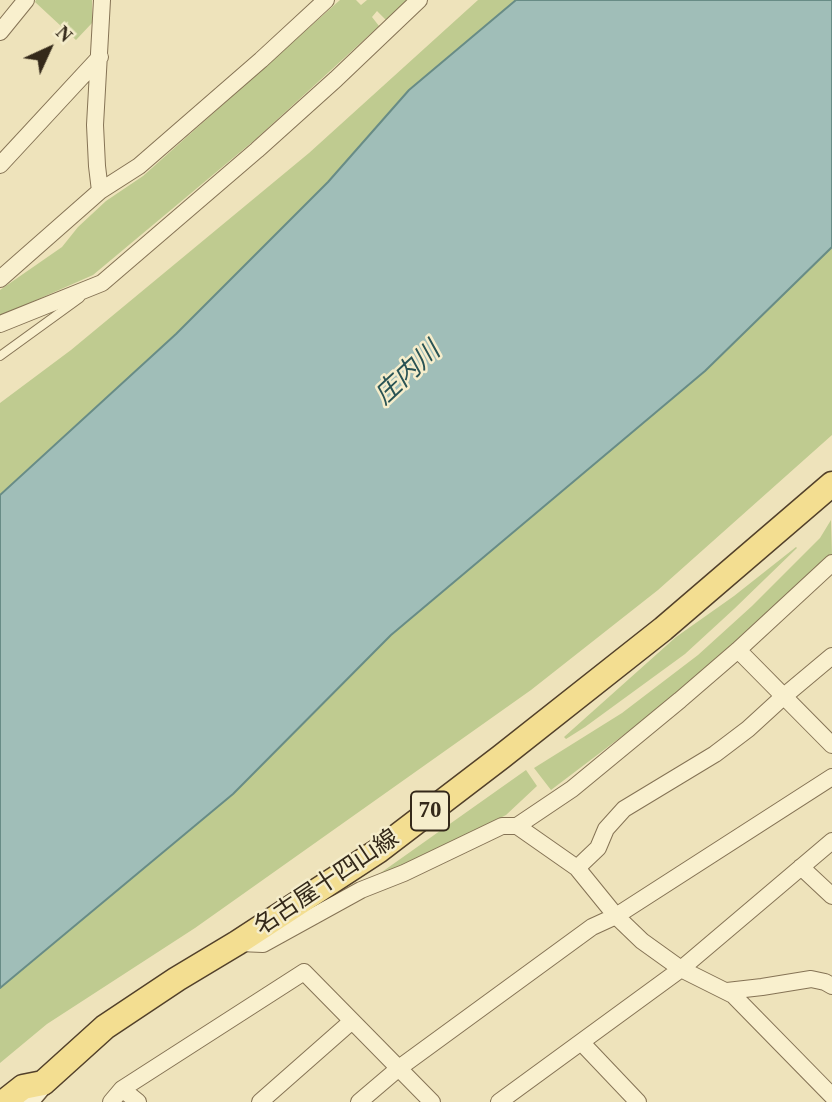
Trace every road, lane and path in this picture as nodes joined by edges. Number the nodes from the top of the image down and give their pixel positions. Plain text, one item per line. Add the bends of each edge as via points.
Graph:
1 (26, 0) edge
2 (102, 0) edge
3 (326, 0) edge
4 (419, 0) edge
5 (0, 32) edge
6 (100, 57) junction
7 (0, 165) edge
8 (100, 191) junction
9 (0, 278) edge
10 (102, 283) junction
11 (0, 324) edge
12 (0, 356) edge
13 (832, 484) edge
14 (832, 563) edge
15 (738, 650) junction
16 (832, 656) edge
17 (783, 696) junction
18 (832, 745) edge
19 (832, 777) edge
20 (517, 826) junction
21 (832, 841) edge
22 (801, 867) junction
23 (577, 868) junction
24 (832, 896) edge
25 (616, 916) junction
26 (237, 943) junction
27 (681, 969) junction
28 (832, 986) edge
29 (727, 991) junction
30 (352, 1021) junction
31 (581, 1042) junction
32 (399, 1068) junction
33 (43, 1083) junction
34 (117, 1096) edge
35 (832, 1097) edge
36 (4, 1102) edge
37 (27, 1102) edge
38 (138, 1102) edge
39 (260, 1102) edge
40 (359, 1102) edge
41 (432, 1102) edge
42 (499, 1102) edge
43 (638, 1102) edge

1 - 5 street
2 - 6 street
3 - 8 street via 139,166
4 - 10 street via 257,150
6 - 7 street
6 - 8 street via 95,125
8 - 9 street
10 - 11 street
10 - 12 lane
13 - 26 main road, 名古屋十四山線 / 70 via 663,629 501,757 378,851
14 - 15 street
15 - 17 street
15 - 20 street via 582,781
16 - 17 street
17 - 18 street
17 - 23 street via 715,754 624,809 606,829 598,848
19 - 25 street
20 - 23 street
20 - 26 street via 502,826 362,890 263,944
21 - 22 street
22 - 24 street
22 - 27 street
23 - 25 street
25 - 27 street
25 - 32 street via 592,927
26 - 33 main road, 名古屋十四山線 / 70 via 105,1027
27 - 29 street
27 - 31 street
28 - 29 street via 811,979
29 - 35 street
30 - 32 street
30 - 34 street via 304,972
30 - 39 street
31 - 42 street
31 - 43 street
32 - 40 street
32 - 41 street
33 - 36 main road, 名古屋十四山線 / 70 via 23,1087
33 - 37 street
34 - 38 street

